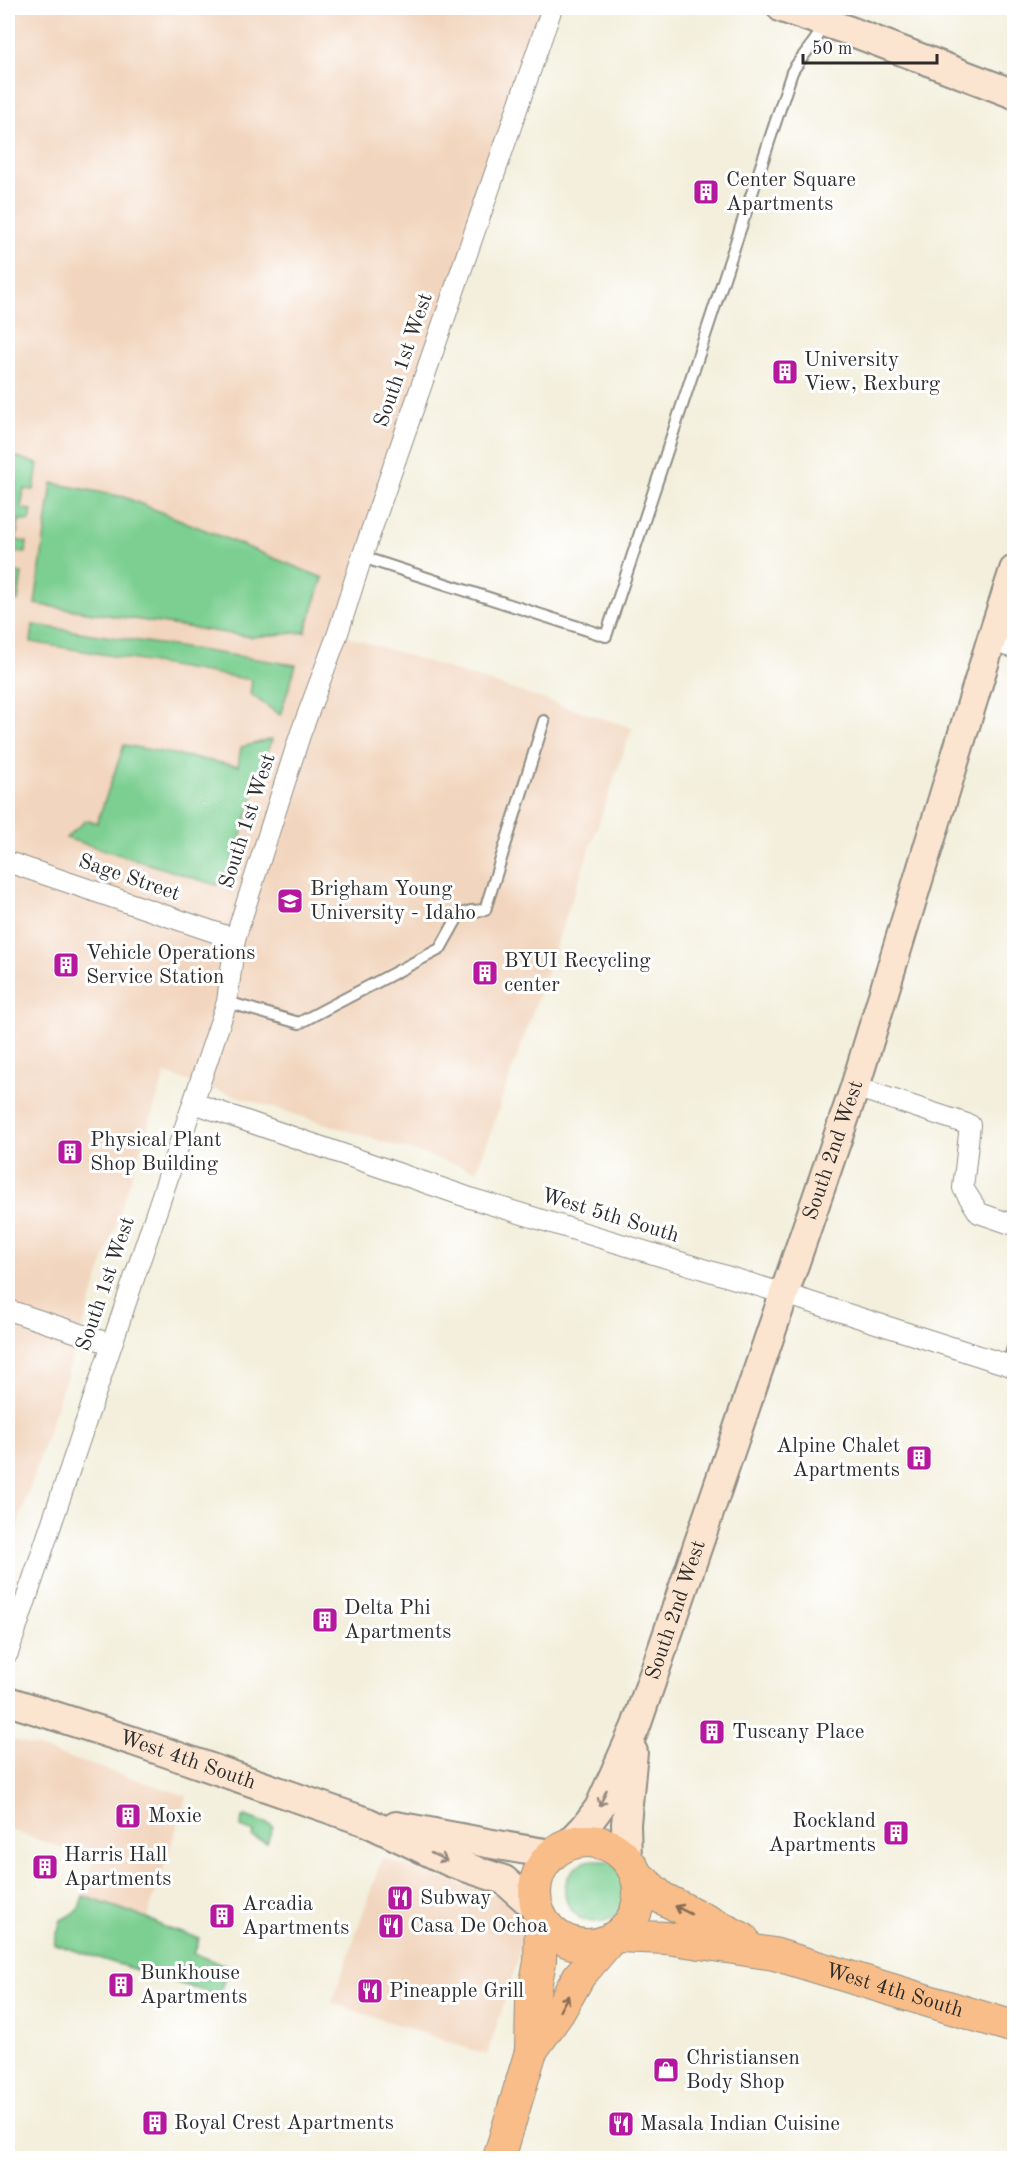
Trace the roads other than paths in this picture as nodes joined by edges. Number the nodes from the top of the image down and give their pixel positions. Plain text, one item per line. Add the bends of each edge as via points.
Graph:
1 (552, 8) edge
2 (782, 8) edge
3 (825, 21) junction
4 (1014, 94) edge
5 (362, 557) junction
6 (1014, 570) edge
7 (1003, 644) edge
8 (544, 721) dead end
9 (8, 862) edge
10 (235, 939) junction
11 (227, 1002) junction
12 (855, 1087) junction
13 (194, 1103) junction
14 (1014, 1225) edge
15 (785, 1294) junction
16 (8, 1311) edge
17 (111, 1344) junction
18 (1014, 1344) edge
19 (1011, 1366) edge
20 (8, 1653) edge
21 (8, 1701) edge
22 (636, 1726) junction
23 (367, 1822) junction
24 (561, 1849) junction
25 (631, 1867) junction
26 (540, 1914) junction
27 (613, 1938) junction
28 (774, 1954) junction
29 (1014, 2027) edge
30 (531, 2051) junction
31 (499, 2158) edge

1 - 5 street, South 1st West
2 - 3 main road
3 - 4 main road
3 - 5 lane via 792,72 606,636
5 - 10 street, South 1st West
6 - 7 main road, South 2nd West
7 - 12 main road, South 2nd West
8 - 11 lane via 485,910 459,915 440,949 299,1023
9 - 10 street, Sage Street
10 - 11 street, South 1st West
11 - 13 street, South 1st West
12 - 14 street via 970,1125 963,1188 980,1213
12 - 15 main road, South 2nd West
13 - 15 street, West 5th South via 470,1198
13 - 17 street, South 1st West
15 - 19 street, West 5th South
15 - 22 main road, South 2nd West
16 - 17 street
17 - 20 street, South 1st West
18 - 19 lane
21 - 23 main road, West 4th South
22 -> 24 main road, South 2nd West via 599,1808
22 - 25 main road, South 2nd West via 626,1824
23 - 24 main road, West 4th South
23 -> 26 main road, West 4th South via 450,1862 504,1880
24 - 25 main road via 584,1841 600,1843 615,1850
24 - 26 main road via 543,1865 537,1880 535,1895
25 - 27 main road via 639,1887 636,1908 627,1927
28 -> 25 main road, West 4th South via 679,1909
26 - 27 main road via 549,1928 571,1942 597,1944
26 - 30 main road via 540,1962 532,2002
27 - 28 main road, West 4th South via 667,1938
30 -> 27 main road via 579,1976
28 - 29 main road, West 4th South
30 - 31 main road

